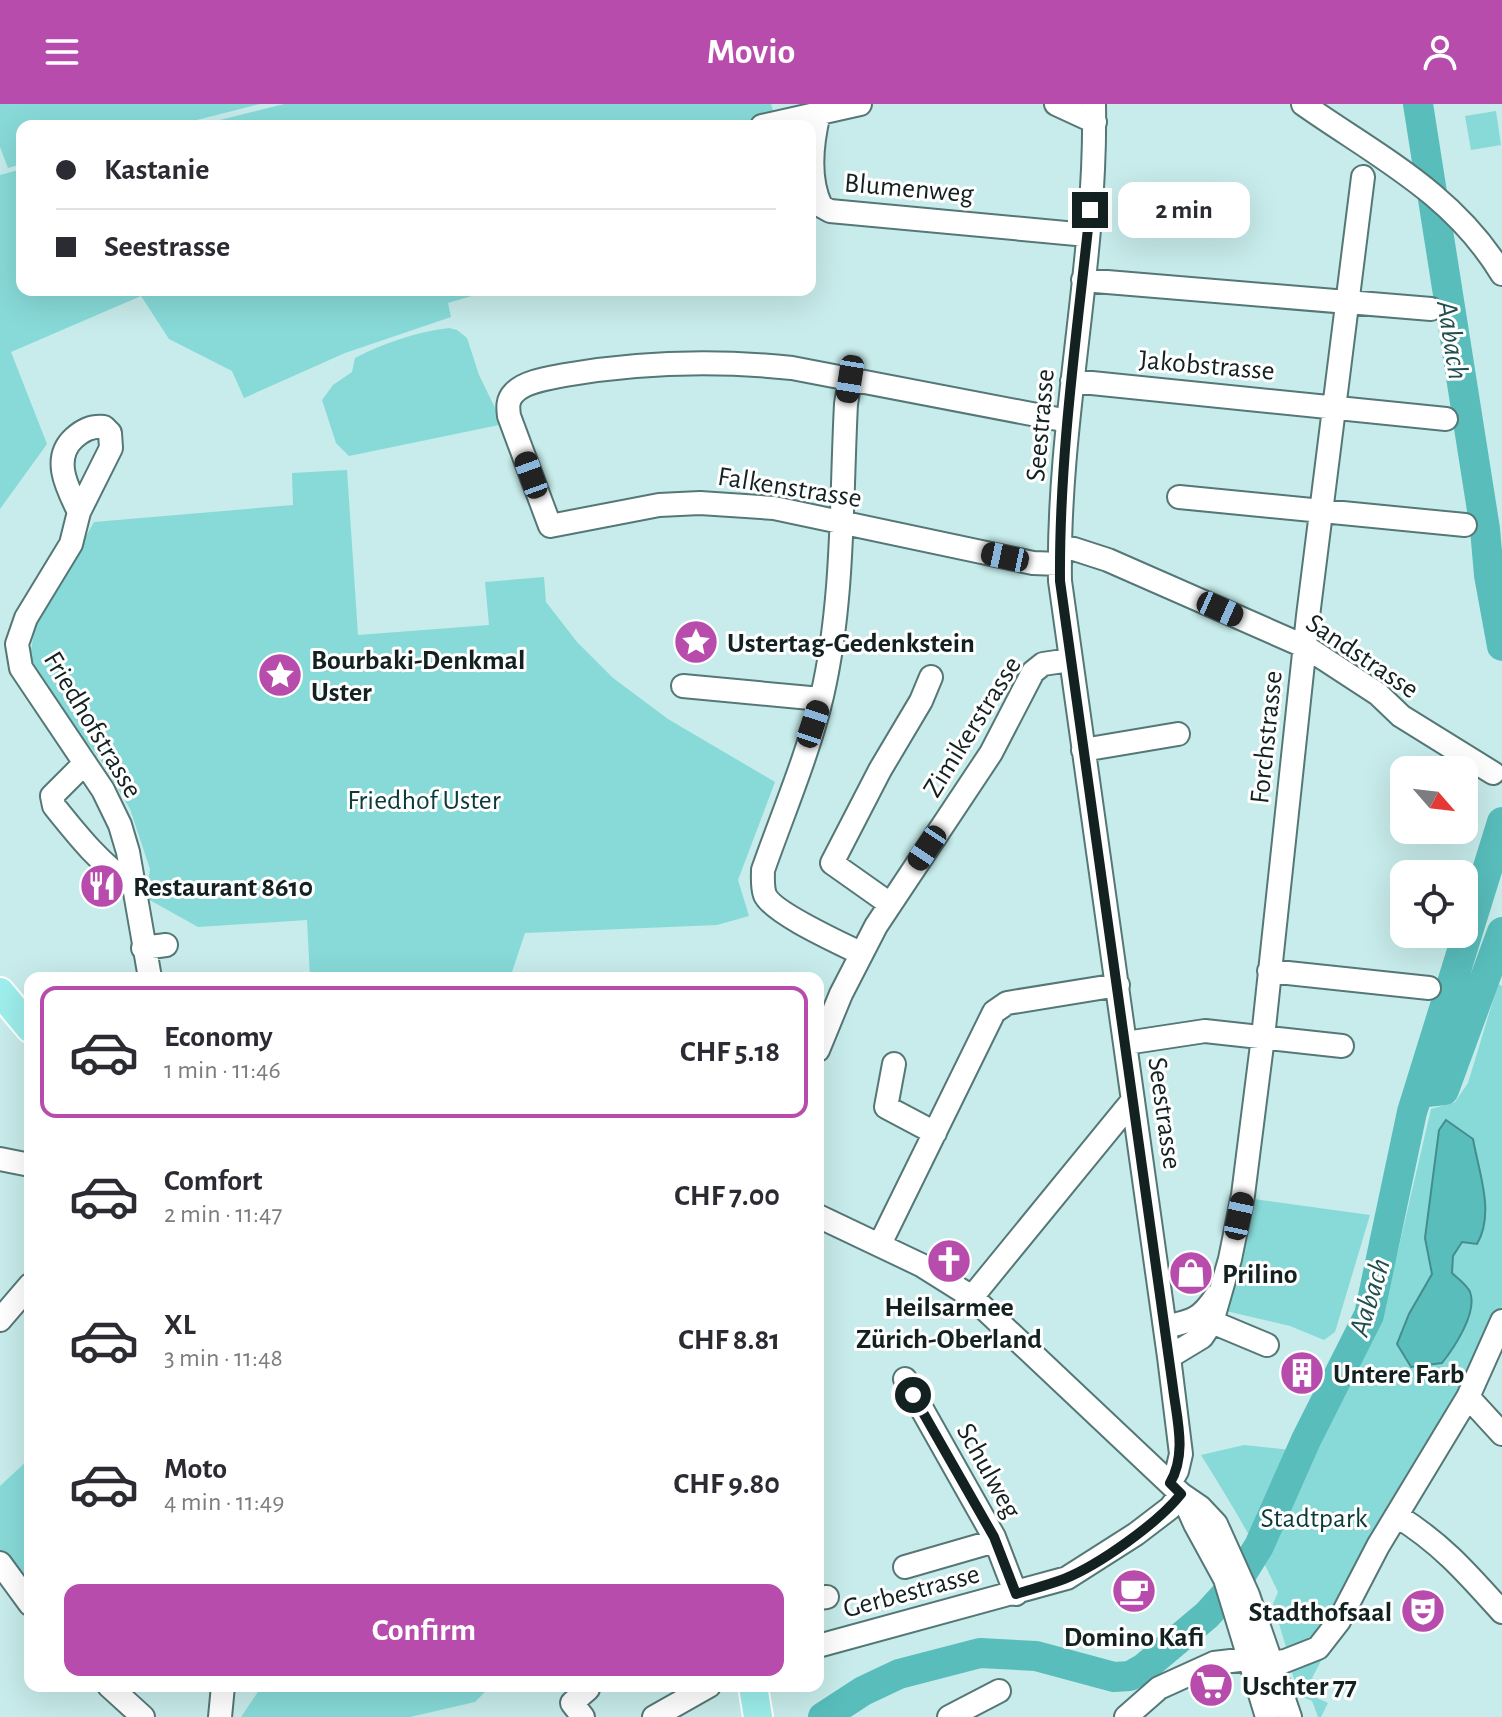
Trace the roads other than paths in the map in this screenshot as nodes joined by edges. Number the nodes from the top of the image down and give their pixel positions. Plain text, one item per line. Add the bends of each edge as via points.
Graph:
1 (860, 104) edge
2 (1056, 104) edge
3 (1303, 104) edge
4 (819, 113) junction
5 (1094, 113) edge
6 (788, 120) edge
7 (816, 125) edge
8 (1363, 177) dead end
9 (816, 191) edge
10 (1087, 235) junction
11 (1502, 274) edge
12 (1083, 280) junction
13 (1348, 300) junction
14 (1431, 309) dead end
15 (850, 379) junction
16 (1072, 381) junction
17 (1336, 407) junction
18 (1446, 419) dead end
19 (1068, 421) junction
20 (1179, 497) dead end
21 (1322, 511) junction
22 (79, 512) dead end
23 (840, 522) junction
24 (1465, 525) dead end
25 (1060, 556) junction
26 (1306, 647) junction
27 (1070, 660) junction
28 (931, 677) dead end
29 (683, 686) dead end
30 (821, 699) junction
31 (1178, 734) dead end
32 (1083, 750) junction
33 (85, 763) junction
34 (1493, 773) dead end
35 (133, 886) junction
36 (890, 904) junction
37 (166, 945) dead end
38 (143, 948) junction
39 (860, 953) junction
40 (1269, 971) junction
41 (149, 972) edge
42 (1118, 985) junction
43 (1429, 988) dead end
44 (0, 992) edge
45 (24, 1021) edge
46 (824, 1036) edge
47 (1263, 1037) junction
48 (1126, 1043) junction
49 (1342, 1046) dead end
50 (894, 1064) dead end
51 (1133, 1100) junction
52 (935, 1133) junction
53 (0, 1159) edge
54 (24, 1164) edge
55 (824, 1219) edge
56 (880, 1244) junction
57 (1223, 1285) junction
58 (24, 1291) edge
59 (972, 1297) junction
60 (2, 1315) edge
61 (1502, 1321) edge
62 (1212, 1322) junction
63 (1165, 1327) junction
64 (1267, 1345) dead end
65 (1169, 1357) junction
66 (905, 1379) dead end
67 (1468, 1397) junction
68 (1502, 1434) edge
69 (1176, 1488) junction
70 (1397, 1516) junction
71 (995, 1541) junction
72 (0, 1563) edge
73 (905, 1567) dead end
74 (1016, 1594) junction
75 (24, 1596) edge
76 (1241, 1601) junction
77 (1502, 1612) edge
78 (824, 1644) edge
79 (1248, 1659) junction
80 (1271, 1663) junction
81 (999, 1691) dead end
82 (116, 1692) edge
83 (222, 1692) edge
84 (583, 1692) edge
85 (698, 1692) edge
86 (754, 1692) edge
87 (143, 1717) edge
88 (220, 1717) edge
89 (583, 1717) edge
90 (654, 1717) edge
91 (758, 1717) edge
92 (949, 1717) edge
93 (1126, 1717) edge
94 (1267, 1717) edge
95 (1290, 1717) edge

1 - 4 street
2 - 5 street
3 - 11 street via 1412,176 1454,213
4 - 6 street
4 - 7 street, Blumenweg
5 - 10 street, Seestrasse
8 - 13 street, Forchstrasse
9 - 10 street, Blumenweg via 821,206 830,211
10 - 12 street, Seestrasse
12 - 13 street
12 - 16 street, Seestrasse
13 - 14 street
13 - 17 street, Forchstrasse
15 - 19 street
15 - 23 street
15 - 23 street, Falkenstrasse via 747,363 647,364 549,378 510,398 509,416 550,526 659,505 700,503 774,508
16 - 17 street, Jakobstrasse
16 - 19 street, Seestrasse
17 - 18 street
17 - 21 street, Forchstrasse
19 - 25 street, Seestrasse
20 - 21 street
21 - 24 street
21 - 26 street, Forchstrasse
22 - 33 street, Friedhofstrasse via 71,544 26,618 17,644 21,668
23 - 25 street, Falkenstrasse via 1033,563
23 - 30 street via 837,599
25 - 26 street, Sandstrasse via 1074,549 1108,560
25 - 27 street, Seestrasse
26 - 34 street, Sandstrasse via 1378,694 1401,716
26 - 40 street, Forchstrasse
27 - 32 street, Seestrasse
27 - 36 street, Zimikerstrasse via 1043,664 1033,672 991,753
28 - 36 street via 832,863
29 - 30 street
30 - 39 street via 763,870 764,894 778,910
31 - 32 street
32 - 42 street, Seestrasse
33 - 35 street, Friedhofstrasse via 120,825
33 - 35 street via 52,796 54,806 99,860
35 - 38 street, Friedhofstrasse
36 - 39 street, Zimikerstrasse
37 - 38 street
38 - 41 street, Friedhofstrasse
39 - 46 street, Zimikerstrasse
40 - 43 street
40 - 47 street, Forchstrasse
42 - 48 street, Seestrasse
42 - 52 street via 1007,1003 994,1012
44 - 45 main road
47 - 48 street via 1205,1031
47 - 49 street
47 - 57 street, Forchstrasse via 1243,1195
48 - 51 street, Seestrasse
50 - 52 street via 886,1107
51 - 59 street
51 - 63 street, Seestrasse
52 - 56 street
53 - 54 street
55 - 56 street
56 - 59 street
57 - 62 street, Forchstrasse
57 - 63 street, Forchstrasse via 1205,1313
58 - 60 street
59 - 69 street
61 - 67 street
62 - 64 street
62 - 65 street via 1202,1337
63 - 65 street, Seestrasse
65 - 69 street, Seestrasse via 1181,1454
66 - 71 street, Schulweg
67 - 68 street
67 - 70 street
69 - 74 street, Gerbestrasse via 1159,1517 1098,1559 1067,1578
69 - 76 street via 1230,1572
70 - 77 street via 1448,1552
70 - 80 street via 1339,1621 1318,1648
71 - 73 street
71 - 74 street, Schulweg
72 - 75 street
74 - 78 street, Gerbestrasse
76 - 79 street
76 - 80 street
79 - 80 street
79 - 93 street via 1214,1663 1159,1688
79 - 94 street
80 - 95 street
81 - 92 street
82 - 87 street
83 - 88 street
84 - 89 street via 572,1703
85 - 90 street
86 - 91 main road

